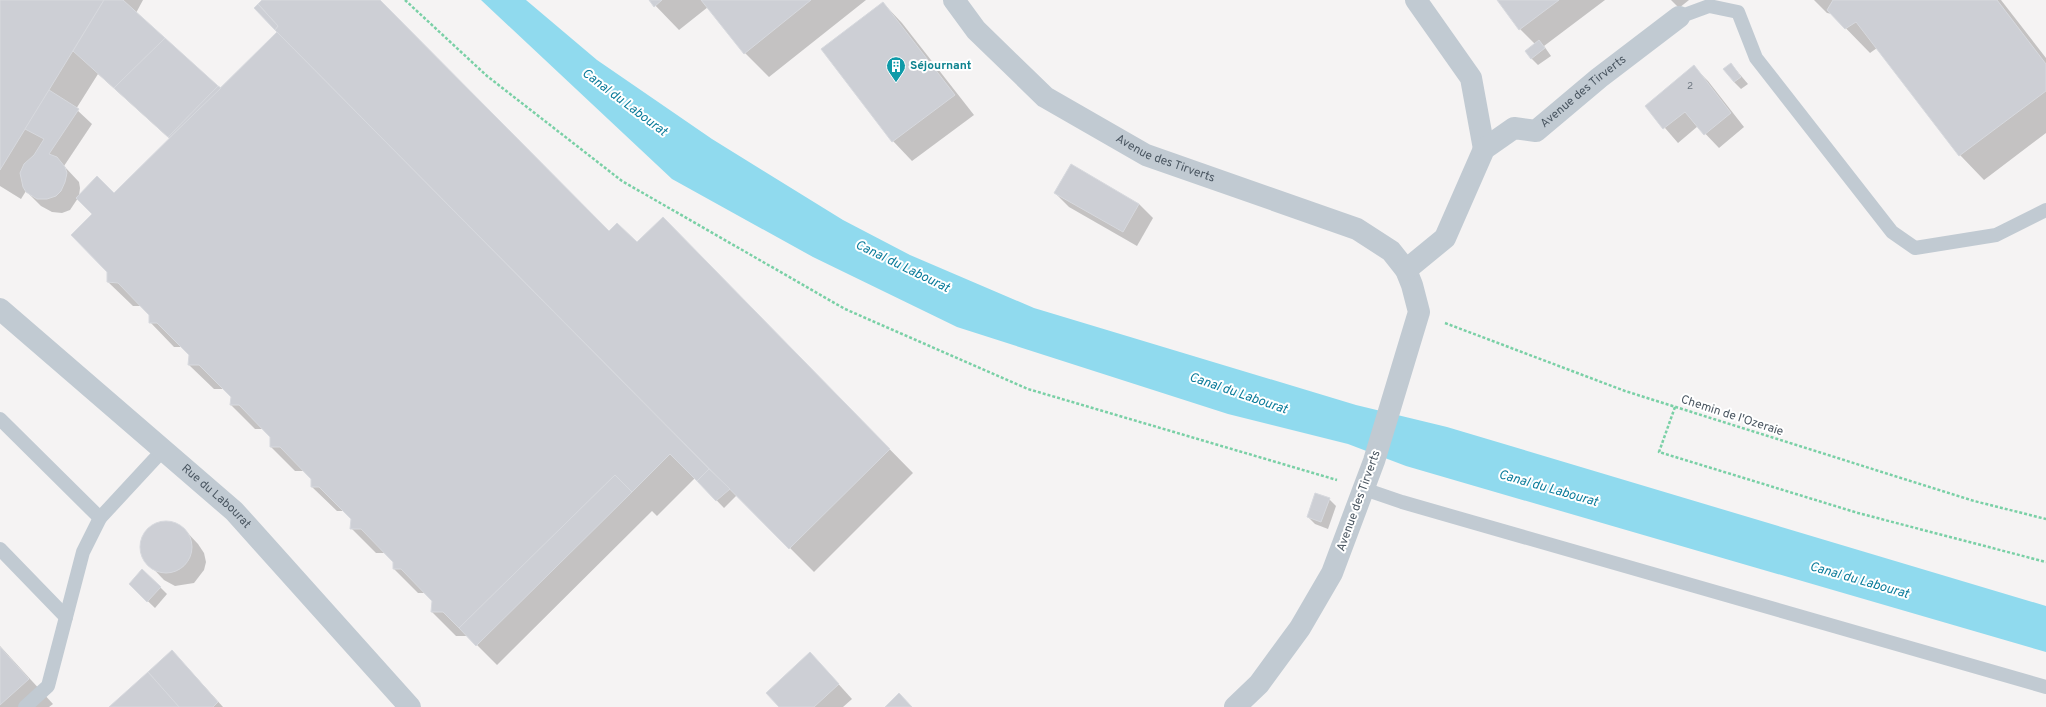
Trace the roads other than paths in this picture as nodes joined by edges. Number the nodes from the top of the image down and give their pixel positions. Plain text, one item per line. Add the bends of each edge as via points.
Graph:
1 (954, 0) edge
2 (1416, 0) edge
3 (1680, 17) joint
4 (1484, 149) junction
5 (2046, 210) edge
6 (1406, 270) junction
7 (0, 309) edge
8 (0, 419) edge
9 (163, 450) junction
10 (1364, 489) junction
11 (100, 518) junction
12 (0, 549) edge
13 (66, 617) junction
14 (2046, 687) edge
15 (25, 707) edge
16 (410, 707) edge
17 (1235, 707) edge

1 - 6 street, Avenue des Tirverts via 976,30 1045,97 1146,155 1357,229 1391,251
2 - 4 street via 1471,78
3 - 4 street, Avenue des Tirverts via 1599,78 1536,132 1514,128
3 - 5 lane via 1709,6 1738,12 1756,58 1892,232 1915,248 1996,235
4 - 6 street via 1445,238
6 - 10 street, Avenue des Tirverts via 1419,312 1391,410
7 - 9 street, Rue du Labourat
8 - 11 lane
9 - 11 lane
9 - 16 street, Rue du Labourat via 234,511
10 - 14 lane
10 - 17 street, Avenue des Tirverts via 1332,573 1300,628 1259,684
11 - 13 lane via 84,552
12 - 13 lane
13 - 15 lane via 48,686

